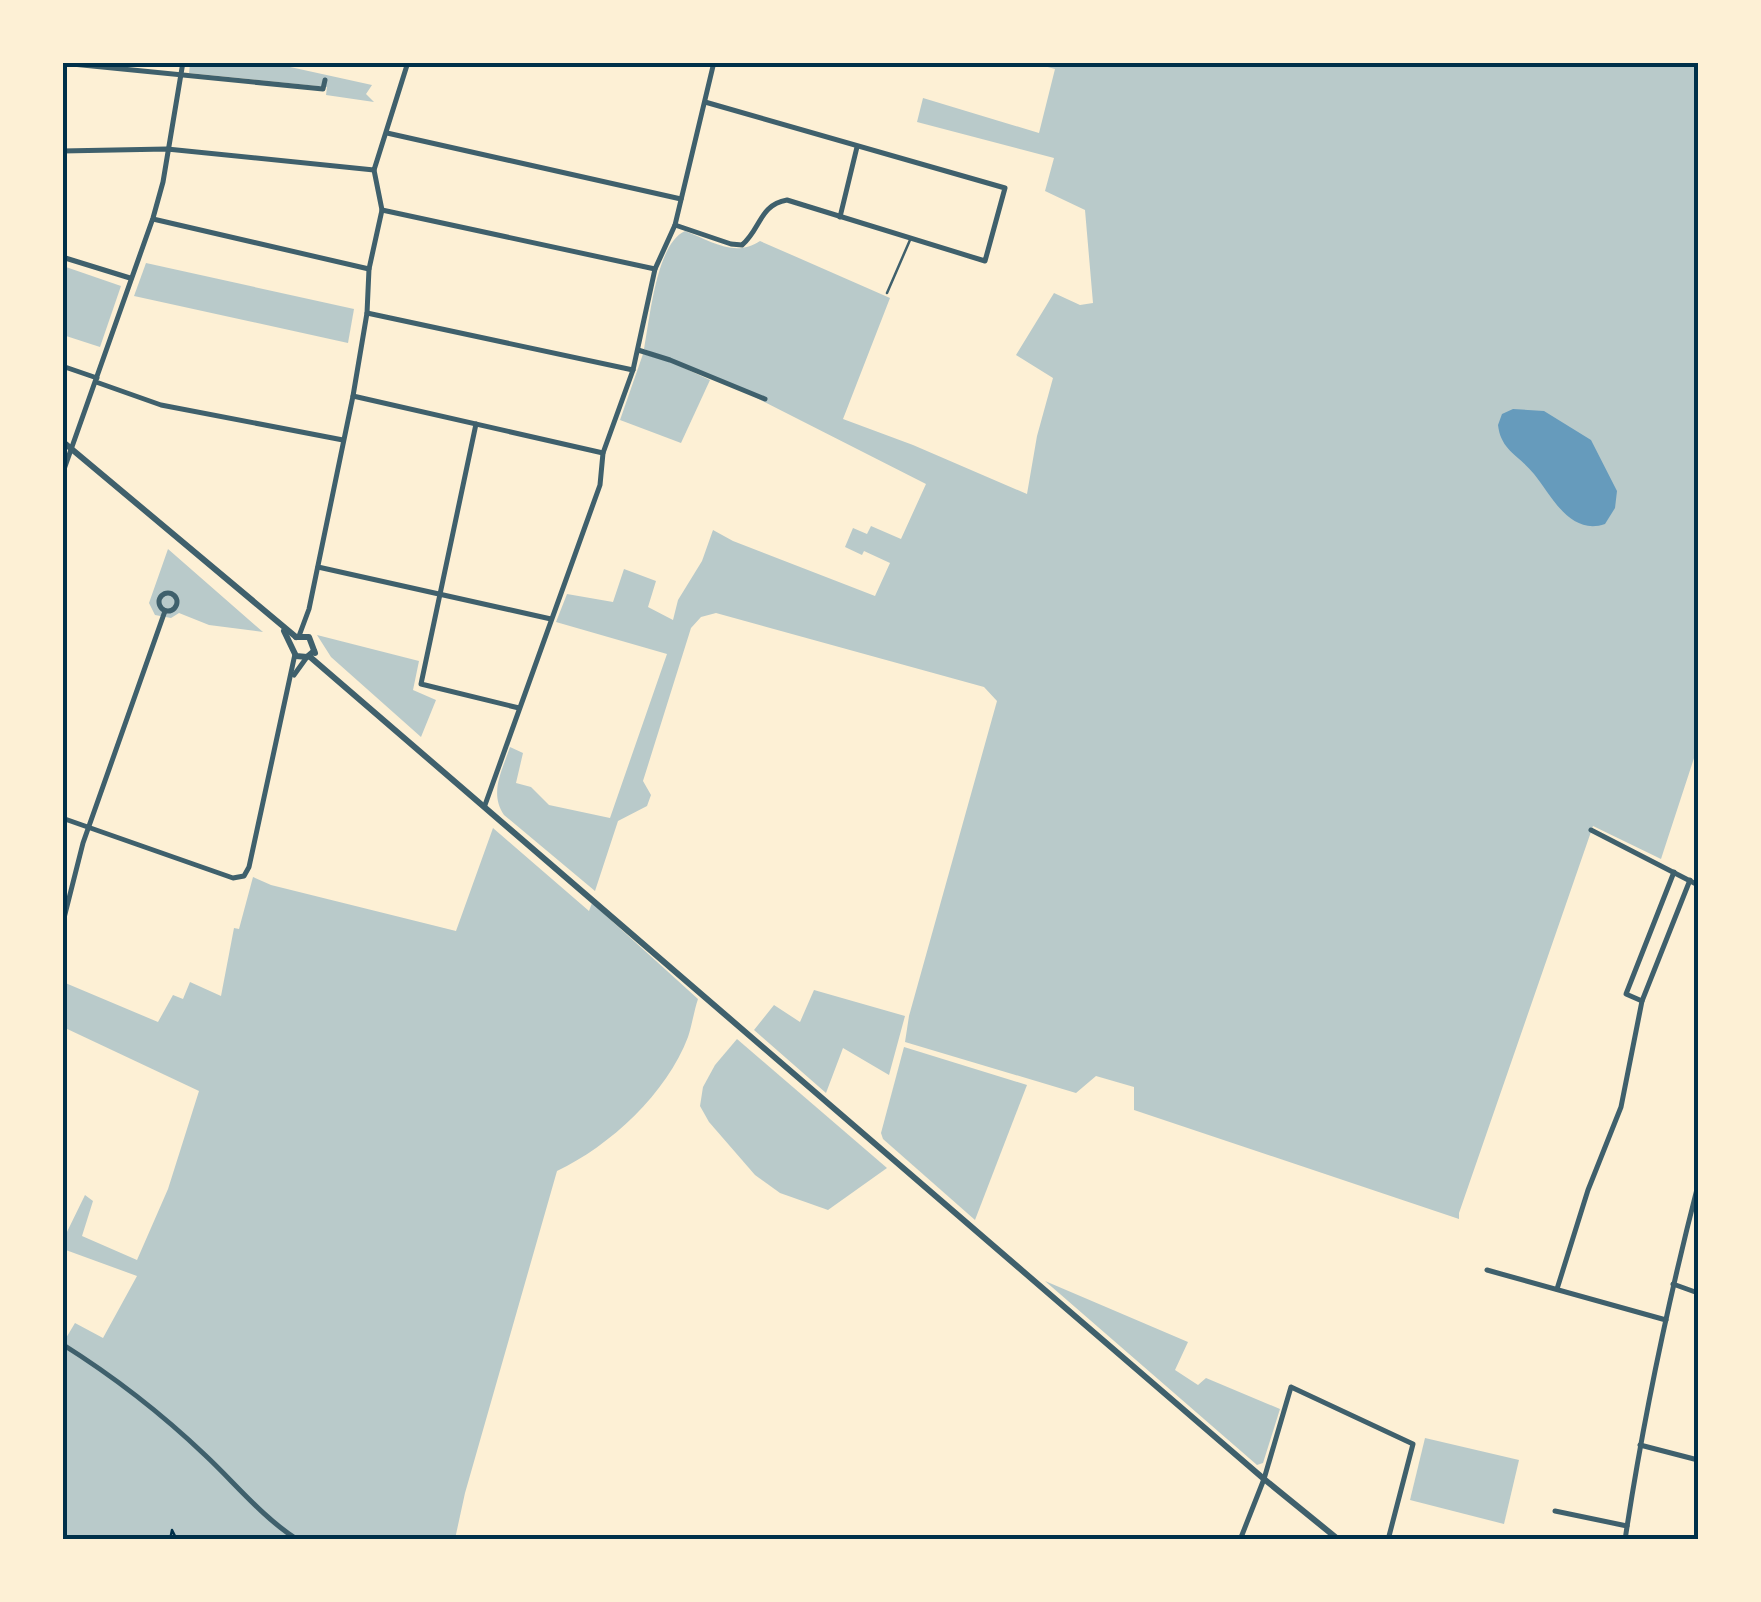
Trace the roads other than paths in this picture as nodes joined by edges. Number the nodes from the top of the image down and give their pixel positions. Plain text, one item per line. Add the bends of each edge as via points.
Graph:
1 (183, 62) edge
2 (408, 62) edge
3 (714, 62) edge
4 (62, 63) edge
5 (180, 74) junction
6 (325, 80) dead end
7 (705, 102) junction
8 (386, 133) junction
9 (857, 147) junction
10 (166, 149) junction
11 (62, 151) edge
12 (374, 170) junction
13 (682, 199) junction
14 (382, 210) junction
15 (153, 218) junction
16 (840, 218) junction
17 (676, 225) junction
18 (910, 240) junction
19 (62, 257) edge
20 (369, 269) junction
21 (655, 269) junction
22 (130, 278) junction
23 (887, 293) dead end
24 (367, 313) junction
25 (638, 350) junction
26 (62, 366) edge
27 (634, 370) junction
28 (97, 380) junction
29 (353, 396) junction
30 (765, 398) dead end
31 (476, 424) junction
32 (62, 440) edge
33 (343, 440) junction
34 (72, 448) junction
35 (604, 453) junction
36 (62, 475) edge
37 (318, 566) junction
38 (440, 594) junction
39 (165, 611) dead end
40 (551, 619) junction
41 (299, 638) junction
42 (295, 654) junction
43 (310, 655) junction
44 (292, 677) junction
45 (519, 708) junction
46 (484, 804) junction
47 (62, 818) edge
48 (90, 825) junction
49 (1591, 830) dead end
50 (1674, 872) junction
51 (1690, 880) junction
52 (1698, 885) edge
53 (63, 923) edge
54 (1642, 1001) junction
55 (1698, 1185) edge
56 (1487, 1270) dead end
57 (1673, 1284) junction
58 (1557, 1289) junction
59 (1698, 1293) edge
60 (1666, 1320) junction
61 (62, 1344) edge
62 (1640, 1445) junction
63 (1698, 1460) edge
64 (1264, 1478) junction
65 (1555, 1511) dead end
66 (1627, 1526) junction
67 (298, 1540) edge
68 (1240, 1540) edge
69 (1339, 1540) edge
70 (1388, 1540) edge
71 (1625, 1540) edge

1 - 5 street
2 - 8 street
3 - 7 street
4 - 5 street
5 - 6 street via 323,88
5 - 10 street
7 - 9 street
7 - 13 street
8 - 12 street
8 - 13 street
9 - 16 street
9 - 18 street via 1005,188 984,260
10 - 11 street
10 - 12 street
10 - 15 street
12 - 14 street
13 - 17 street
14 - 20 street
14 - 21 street
15 - 20 street
15 - 22 street
16 - 17 street via 776,202 742,245
16 - 18 street
17 - 21 street
18 - 23 lane
19 - 22 street
20 - 24 street
21 - 25 street
22 - 28 street
24 - 27 street
24 - 29 street
25 - 27 street
25 - 30 street
26 - 28 street
27 - 35 street
28 - 33 street via 161,405
28 - 34 street
29 - 31 street
29 - 33 street
31 - 35 street
31 - 38 street
32 - 34 street
33 - 37 street
34 - 36 street
34 - 41 street
35 - 40 street via 600,484
37 - 38 street
37 - 41 street
38 - 40 street
38 - 45 street via 422,684
39 - 48 street
40 - 45 street
41 - 42 street
41 - 43 street via 313,642
42 - 43 street
42 - 44 street
43 - 44 street
43 - 46 street
44 - 48 street via 244,876 234,878
45 - 46 street
46 - 64 street
47 - 48 street
48 - 53 street
49 - 50 street
50 - 51 street
50 - 54 street via 1626,994
51 - 52 street
51 - 54 street
54 - 58 street via 1621,1107
55 - 57 street
56 - 58 street
57 - 59 street
57 - 60 street
58 - 60 street
60 - 62 street
61 - 67 street via 179,1431
62 - 63 street
62 - 66 street
64 - 68 street
64 - 69 street
64 - 70 street via 1291,1387 1413,1444
65 - 66 street
66 - 71 street

